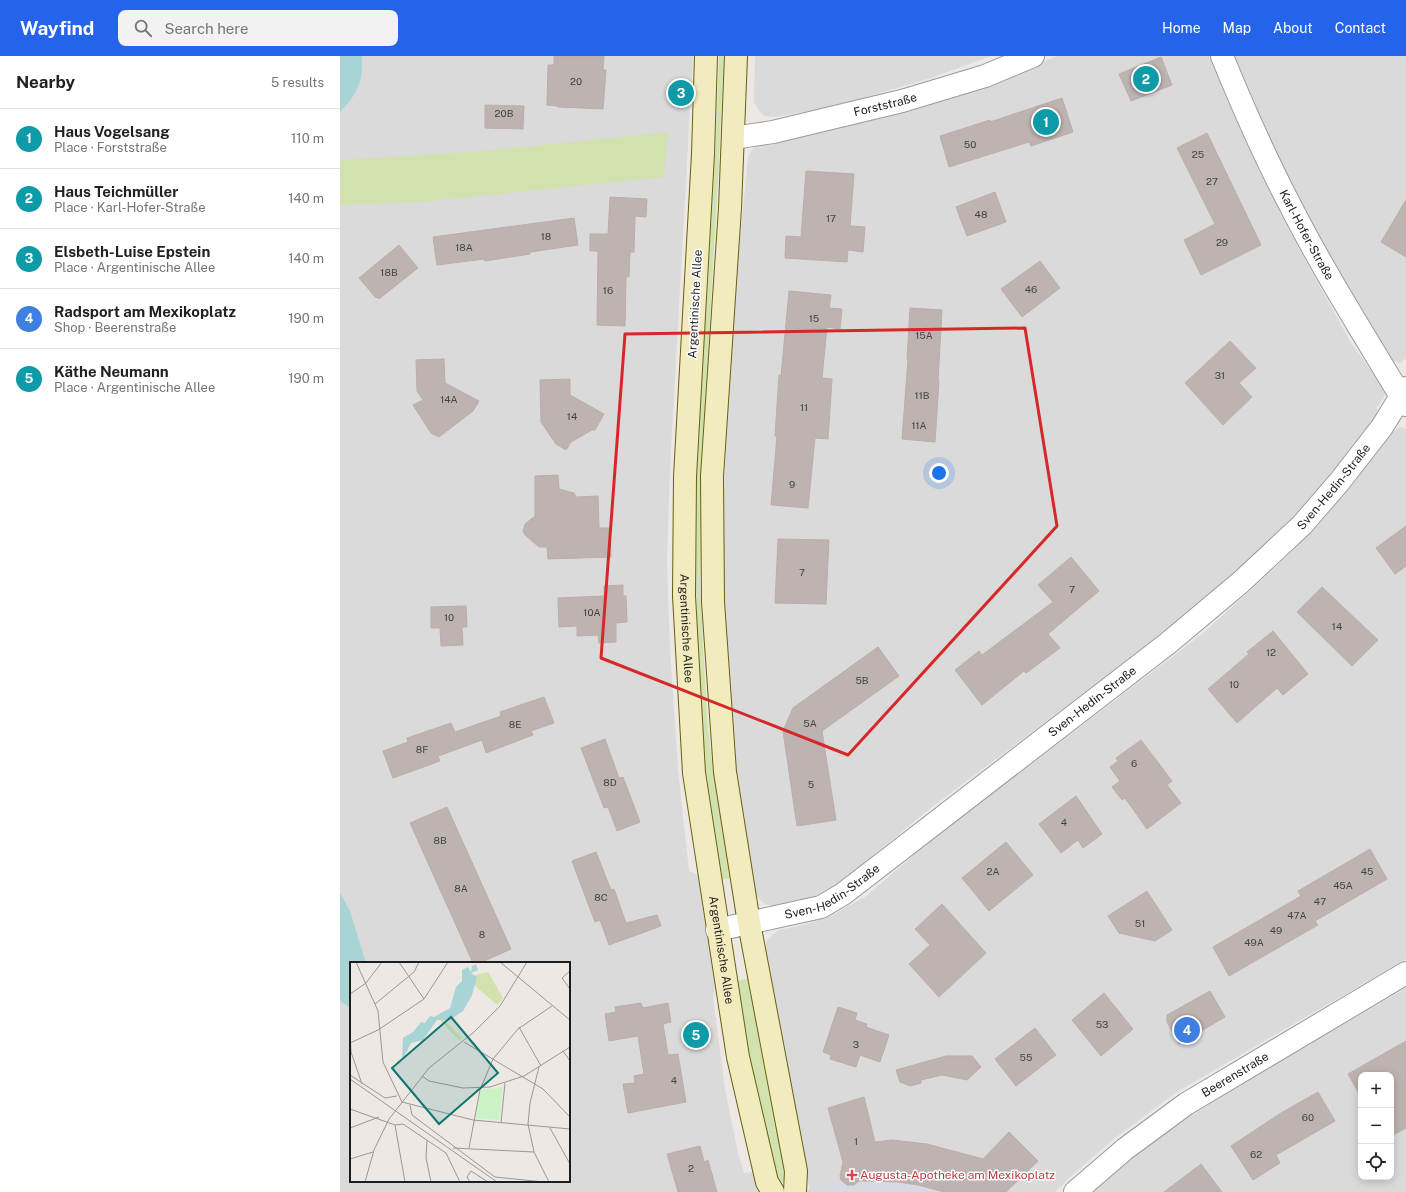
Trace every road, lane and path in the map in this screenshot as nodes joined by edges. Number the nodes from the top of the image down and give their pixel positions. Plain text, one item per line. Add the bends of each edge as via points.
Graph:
1 (706, 56) edge
2 (736, 56) edge
3 (1033, 56) edge
4 (1222, 56) edge
5 (733, 138) junction
6 (1404, 397) edge
7 (749, 923) junction
8 (718, 930) junction
9 (1406, 974) edge
10 (773, 1192) edge
11 (796, 1192) edge
12 (1075, 1192) edge

1 - 8 main road, Argentinische Allee via 685,477 684,596 694,773
2 - 5 main road
3 - 5 street, Forststraße via 984,76 902,101 773,132
4 - 6 street, Karl-Hofer-Straße via 1288,202 1335,286
5 - 7 main road via 712,476 713,602 725,772
6 - 7 street, Sven-Hedin-Straße via 1340,482 1302,525 1241,582 1167,644 843,894 821,906
7 - 8 street, Sven-Hedin-Straße
7 - 11 main road via 796,1171
8 - 10 main road, Argentinische Allee via 738,1057 767,1182
9 - 12 street, Beerenstraße via 1186,1104 1125,1149

